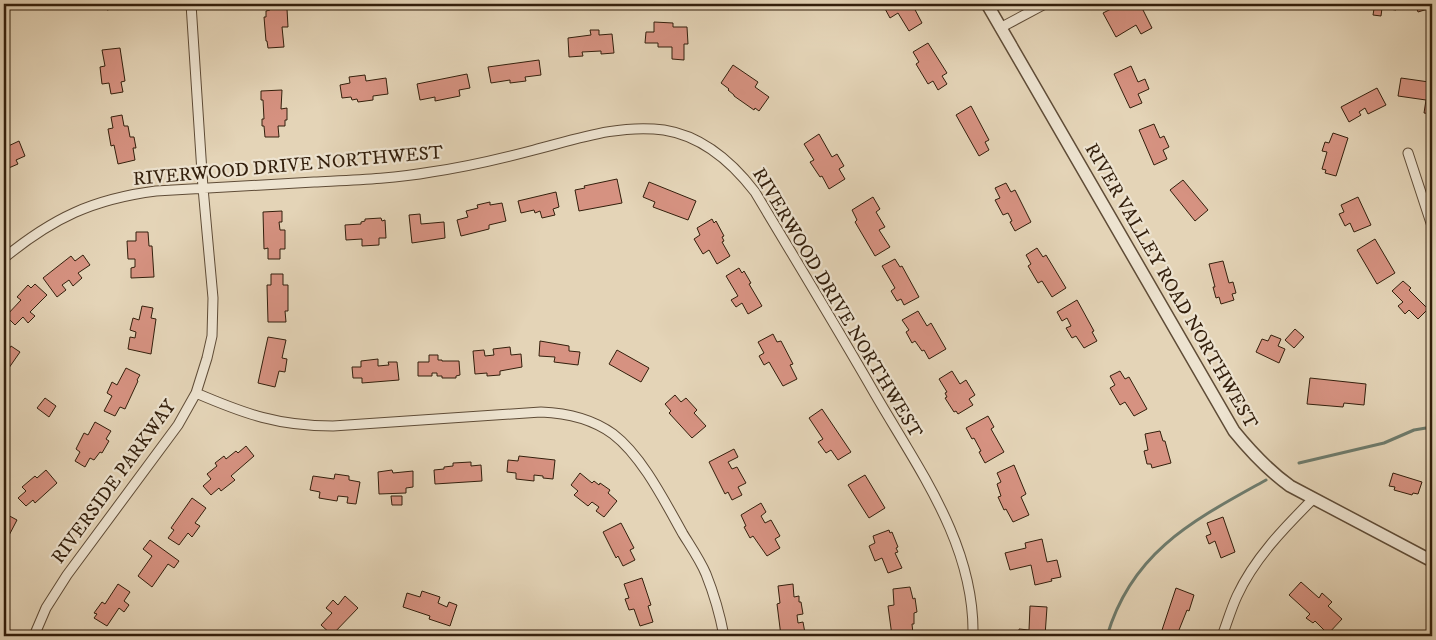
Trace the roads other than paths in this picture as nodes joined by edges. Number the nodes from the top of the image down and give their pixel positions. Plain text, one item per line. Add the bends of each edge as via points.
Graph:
1 (190, 4) edge
2 (987, 4) edge
3 (1045, 4) edge
4 (1000, 28) junction
5 (1408, 153) dead end
6 (203, 188) junction
7 (1432, 226) edge
8 (4, 258) edge
9 (196, 393) junction
10 (1312, 499) junction
11 (1432, 561) edge
12 (34, 636) edge
13 (724, 636) edge
14 (973, 636) edge
15 (1222, 636) edge

1 - 6 street, RIVERSIDE PARKWAY
2 - 4 street, RIVER VALLEY ROAD NORTHWEST
3 - 4 street
4 - 10 street, RIVER VALLEY ROAD NORTHWEST via 1234,431 1269,470
5 - 7 street
6 - 8 street, RIVERWOOD DRIVE NORTHWEST via 130,194 101,201 51,223
6 - 9 street, RIVERSIDE PARKWAY via 213,316 208,358
6 - 14 street, RIVERWOOD DRIVE NORTHWEST via 429,172 634,128 665,130 706,146 742,175 755,192 941,507 957,541 968,579
9 - 12 street, RIVERSIDE PARKWAY via 178,425 67,574 46,608
9 - 13 street via 256,417 312,426 541,412 570,414 598,424 627,447 654,483 705,572 718,607
10 - 11 street, RIVER VALLEY ROAD NORTHWEST
10 - 15 street via 1284,527 1260,559 1236,596

